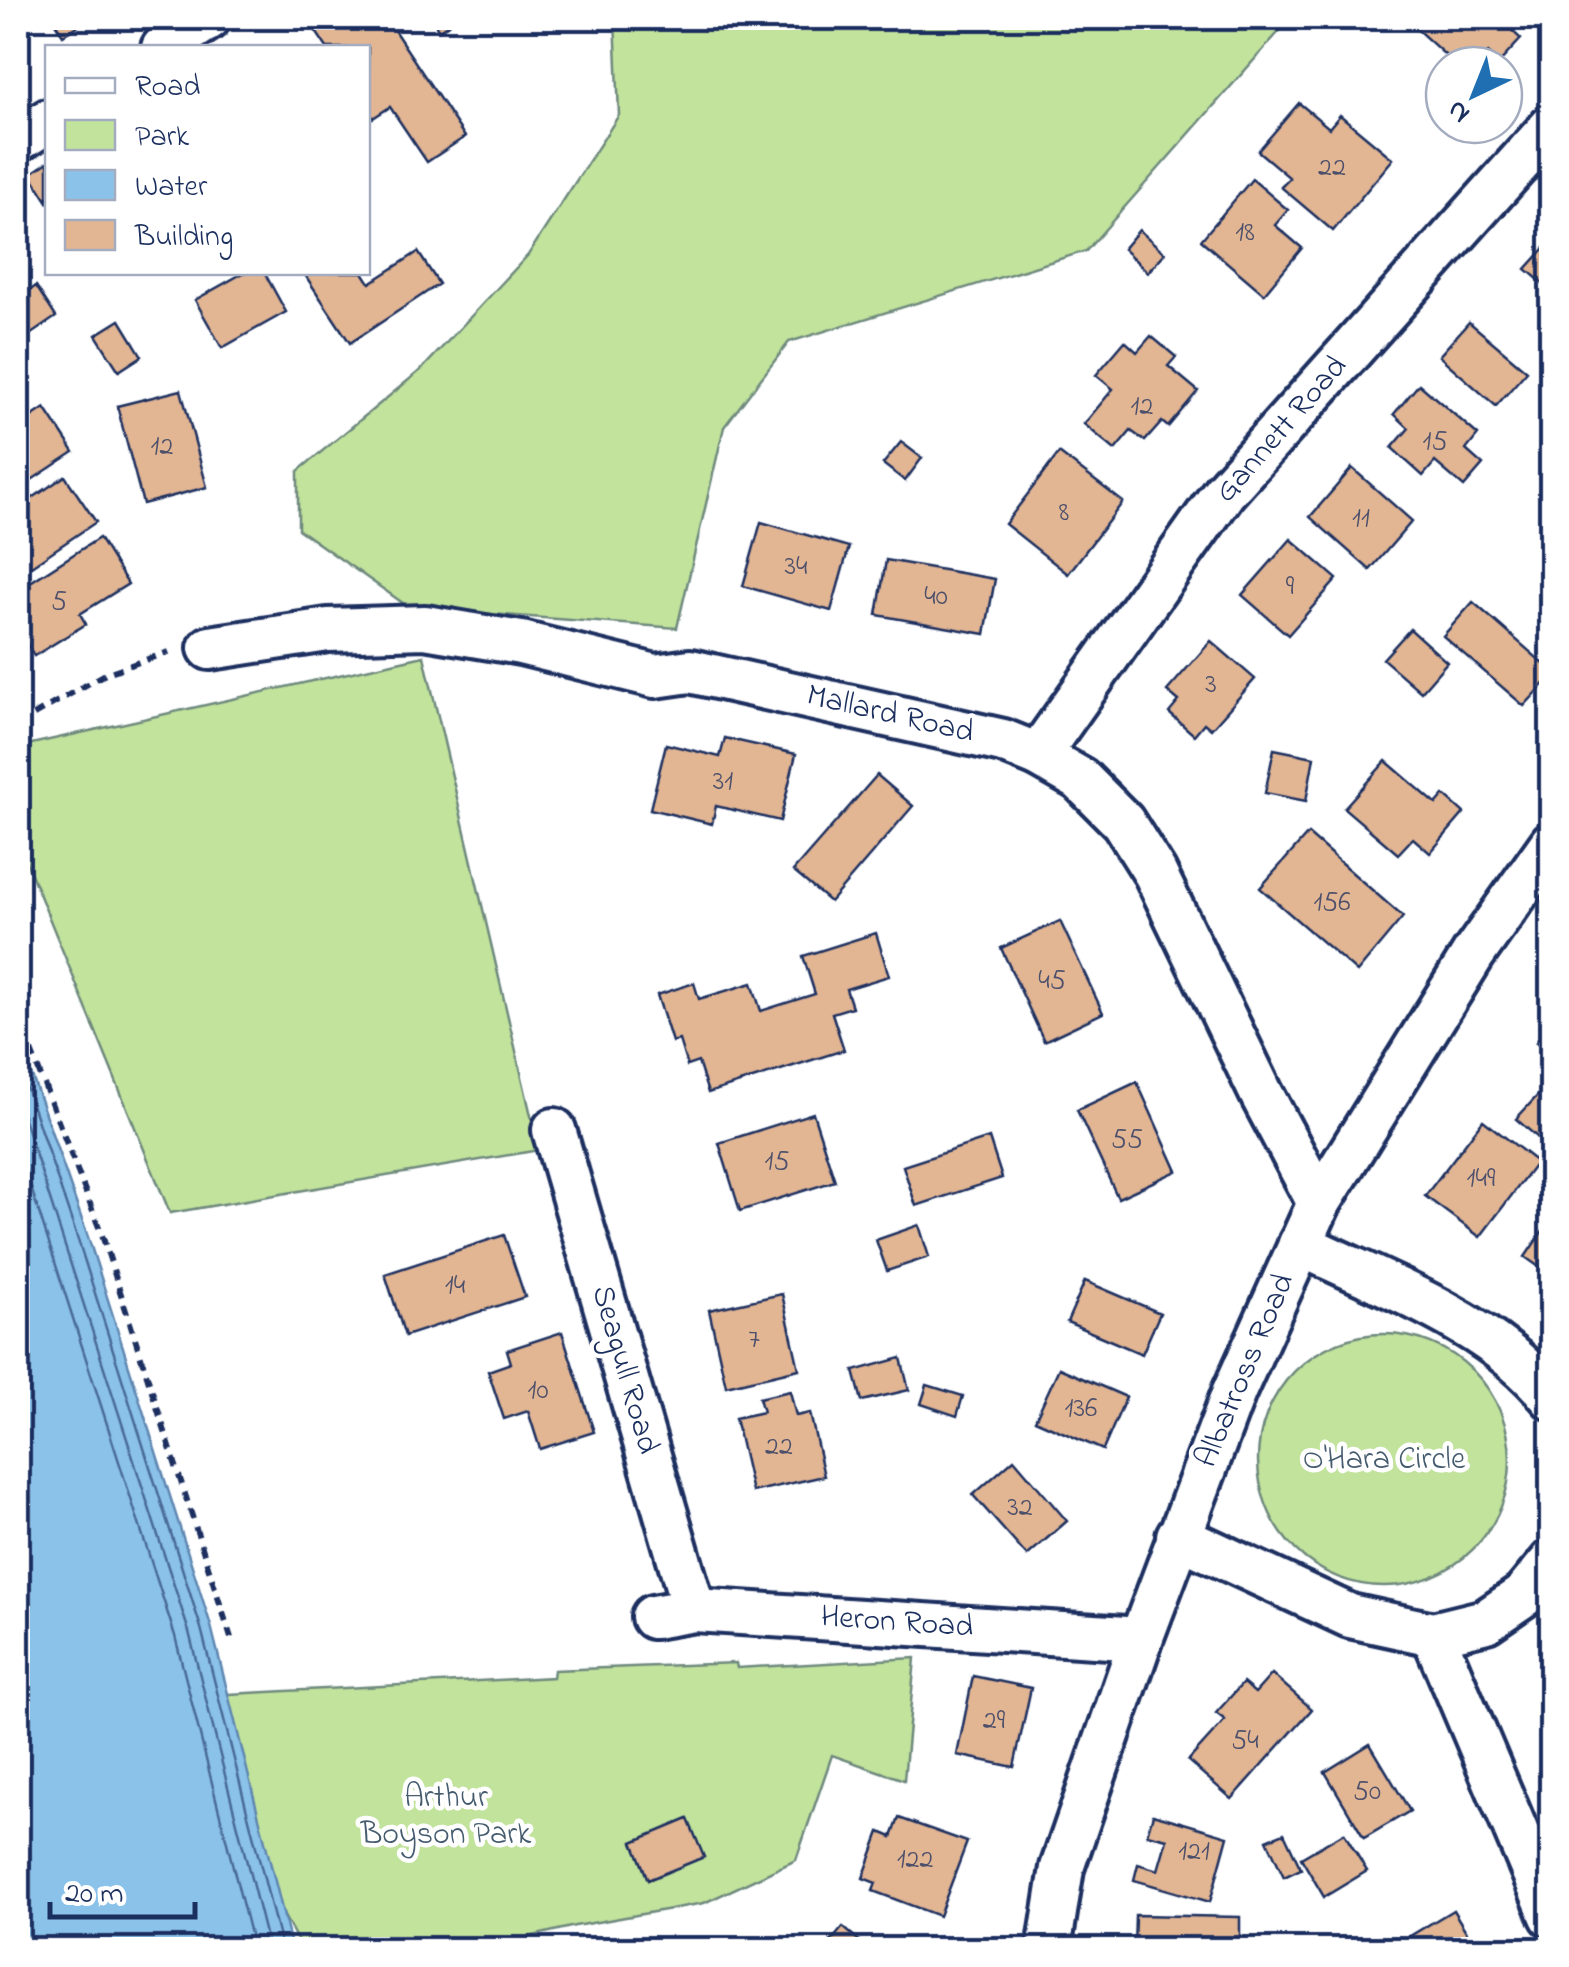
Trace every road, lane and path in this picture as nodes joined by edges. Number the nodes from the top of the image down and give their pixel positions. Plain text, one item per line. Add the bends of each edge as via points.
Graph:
1 (210, 18) edge
2 (167, 45) edge
3 (45, 123) edge
4 (1552, 126) edge
5 (18, 140) edge
6 (210, 648) joint
7 (18, 724) edge
8 (1038, 756) junction
9 (1552, 843) edge
10 (18, 1017) edge
11 (554, 1130) dead end
12 (1319, 1203) junction
13 (1300, 1244) junction
14 (1552, 1398) edge
15 (1178, 1536) junction
16 (1552, 1561) edge
17 (674, 1614) joint
18 (1433, 1634) junction
19 (231, 1638) dead end
20 (1141, 1639) junction
21 (1552, 1916) edge
22 (1049, 1950) edge

1 - 2 street
3 - 5 street
4 - 8 street, Gannett Road via 1224,492
6 - 7 path via 172,651 107,673
6 - 8 street, Mallard Road via 328,630 424,627 655,676 690,671 965,731
8 - 12 street, Mallard Road via 1080,779 1123,822
9 - 12 street, Albatross Road via 1474,953
10 - 19 path via 102,1235
11 - 17 street, Seagull Road
12 - 13 street, Albatross Road
13 - 14 street via 1456,1320 1530,1370
13 - 15 street, Albatross Road
15 - 18 street via 1350,1616
15 - 20 street, Albatross Road
16 - 18 street via 1524,1594 1486,1620
17 - 20 street, Heron Road
18 - 21 street
20 - 22 street, Albatross Road via 1062,1868

